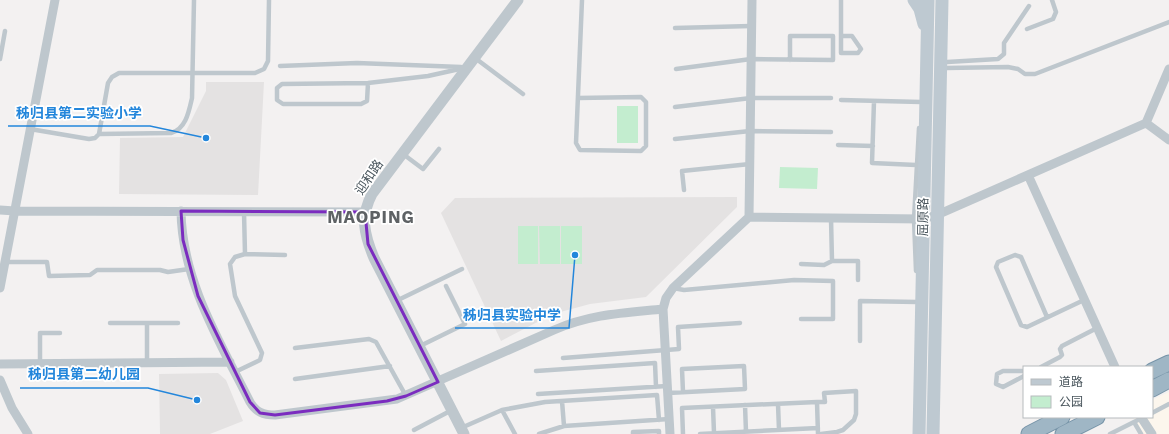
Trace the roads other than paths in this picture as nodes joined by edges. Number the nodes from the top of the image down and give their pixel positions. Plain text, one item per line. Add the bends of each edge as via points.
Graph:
1 (55, 0) edge
2 (194, 0) edge
3 (269, 0) edge
4 (518, 0) edge
5 (582, 0) edge
6 (752, 0) edge
7 (841, 0) edge
8 (914, 0) edge
9 (928, 0) edge
10 (942, 0) edge
11 (950, 0) edge
12 (1052, 0) edge
13 (1029, 6) dead end
14 (1169, 22) edge
15 (751, 26) junction
16 (675, 28) dead end
17 (1027, 29) dead end
18 (5, 31) dead end
19 (941, 35) junction
20 (841, 36) junction
21 (927, 46) junction
22 (474, 58) junction
23 (0, 59) edge
24 (751, 59) junction
25 (790, 60) junction
26 (947, 62) dead end
27 (280, 66) dead end
28 (467, 68) junction
29 (946, 68) dead end
30 (676, 69) dead end
31 (1169, 69) edge
32 (192, 73) junction
33 (368, 83) junction
34 (523, 94) dead end
35 (578, 98) junction
36 (751, 98) junction
37 (831, 98) dead end
38 (841, 100) dead end
39 (874, 101) junction
40 (921, 102) junction
41 (675, 107) dead end
42 (920, 118) dead end
43 (1146, 123) junction
44 (919, 126) dead end
45 (30, 129) junction
46 (750, 131) junction
47 (831, 132) dead end
48 (99, 134) junction
49 (675, 139) dead end
50 (1169, 140) edge
51 (838, 145) dead end
52 (873, 146) junction
53 (439, 149) dead end
54 (402, 153) junction
55 (750, 164) junction
56 (916, 164) junction
57 (1028, 175) junction
58 (684, 190) dead end
59 (0, 210) edge
60 (14, 211) junction
61 (180, 211) junction
62 (244, 211) junction
63 (365, 212) junction
64 (937, 215) junction
65 (749, 217) junction
66 (831, 218) junction
67 (919, 219) junction
68 (245, 254) junction
69 (285, 255) dead end
70 (832, 261) junction
71 (5, 262) junction
72 (801, 264) dead end
73 (462, 268) dead end
74 (190, 269) junction
75 (858, 280) dead end
76 (446, 286) dead end
77 (0, 288) edge
78 (673, 288) junction
79 (1084, 300) junction
80 (396, 301) junction
81 (917, 302) junction
82 (663, 309) junction
83 (1047, 317) junction
84 (801, 319) dead end
85 (110, 323) dead end
86 (146, 323) junction
87 (178, 323) dead end
88 (740, 323) dead end
89 (1097, 328) junction
90 (60, 333) dead end
91 (860, 341) dead end
92 (419, 346) junction
93 (295, 348) dead end
94 (665, 350) junction
95 (563, 358) dead end
96 (230, 362) junction
97 (147, 363) junction
98 (1169, 363) edge
99 (0, 364) edge
100 (40, 364) junction
101 (390, 366) junction
102 (1043, 366) edge
103 (1115, 366) edge
104 (536, 371) dead end
105 (1153, 371) edge
106 (235, 372) junction
107 (1023, 372) edge
108 (1023, 376) edge
109 (295, 379) dead end
110 (0, 380) edge
111 (1169, 380) edge
112 (438, 382) junction
113 (656, 387) junction
114 (1153, 388) edge
115 (667, 390) junction
116 (683, 392) junction
117 (538, 394) dead end
118 (406, 396) junction
119 (562, 401) junction
120 (817, 402) junction
121 (778, 404) junction
122 (1169, 404) edge
123 (745, 405) junction
124 (713, 407) junction
125 (452, 410) junction
126 (502, 410) junction
127 (1153, 412) edge
128 (1060, 418) edge
129 (1095, 418) edge
130 (1140, 418) edge
131 (669, 419) junction
132 (658, 420) junction
133 (564, 426) junction
134 (818, 428) junction
135 (414, 430) dead end
136 (779, 430) junction
137 (463, 431) edge
138 (746, 432) junction
139 (934, 432) edge
140 (714, 433) edge
141 (28, 434) edge
142 (515, 434) edge
143 (539, 434) edge
144 (633, 434) edge
145 (660, 434) edge
146 (670, 434) edge
147 (683, 434) edge
148 (700, 434) edge
149 (818, 434) edge
150 (821, 434) edge
151 (914, 434) edge
152 (919, 434) edge
153 (1029, 434) edge
154 (1063, 434) edge
155 (1110, 434) edge
156 (1141, 434) edge
157 (1152, 434) edge

1 - 45 street
2 - 32 lane
3 - 32 lane via 268,61 264,69 255,73
4 - 22 street, 迎和路
5 - 35 lane
6 - 15 street
7 - 20 lane
8 - 21 main road via 920,9
9 - 21 main road, 屈原路
10 - 19 main road, 屈原路
11 - 19 main road
12 - 17 lane via 1056,12 1053,19
13 - 26 lane via 1004,43 1004,54 998,59
14 - 29 lane via 1035,74 1026,74 1008,67
15 - 16 lane
15 - 24 street
18 - 23 lane
19 - 64 main road, 屈原路
20 - 20 lane via 841,53 858,53 861,49 852,36
21 - 40 lane via 924,53
21 - 67 main road, 屈原路
22 - 28 street, 迎和路
22 - 34 lane
24 - 25 lane
24 - 30 lane
24 - 36 street
25 - 25 lane via 833,60 833,36 790,36
27 - 28 lane via 357,63
28 - 33 lane via 428,76
28 - 54 street, 迎和路
31 - 43 street
32 - 48 lane via 119,74 112,77 108,83
32 - 48 lane via 192,98 183,126 178,131
33 - 33 lane via 282,84 277,88 277,100 282,104 361,104 367,101
35 - 35 lane via 576,143 580,150 641,151 646,146 646,102 641,97
36 - 37 lane
36 - 41 lane
36 - 46 street
38 - 39 lane
39 - 40 lane
39 - 52 lane
40 - 42 lane
43 - 50 street
43 - 57 street
44 - 56 lane
45 - 48 lane via 89,139
45 - 60 street
46 - 47 lane
46 - 49 lane
46 - 55 street
51 - 52 lane
52 - 56 lane via 872,163
53 - 54 lane via 423,169
54 - 63 street, 迎和路 via 372,194
55 - 58 lane via 682,172
55 - 65 street
56 - 67 lane
57 - 64 street
57 - 79 street
59 - 60 street
60 - 61 street
60 - 71 street
61 - 62 street
61 - 74 street
62 - 63 street
62 - 68 lane
63 - 80 street, 迎和路 via 364,227 368,244
64 - 67 street
64 - 139 main road, 屈原路
65 - 66 street
65 - 78 street
66 - 67 street
66 - 70 lane
67 - 81 lane
67 - 152 main road, 屈原路
68 - 69 lane
68 - 106 lane via 235,257 230,264 235,296 262,353 260,360
70 - 72 lane via 824,265
70 - 75 lane via 858,261
71 - 74 lane via 47,262 49,276 90,275 97,270 168,272
71 - 77 street
73 - 80 lane
74 - 96 street via 198,296
76 - 92 lane via 465,324
78 - 82 street via 666,298
78 - 84 lane via 684,290 794,280 833,281 833,319
79 - 83 lane
79 - 89 street
80 - 92 street, 迎和路
81 - 91 lane via 860,301
81 - 151 lane
82 - 94 street
82 - 112 street via 579,320
83 - 83 lane via 1027,327 1021,325 996,267 998,262 1015,255 1021,257
85 - 86 lane
86 - 87 lane
86 - 97 lane
88 - 94 lane via 678,327 679,349
89 - 102 lane via 1062,346 1062,355
89 - 103 street
90 - 100 lane via 40,333
92 - 112 street, 迎和路
93 - 101 lane via 369,339 376,342
94 - 95 lane
94 - 115 street
96 - 97 street
96 - 106 street
97 - 100 street
98 - 105 highway
99 - 100 street
101 - 109 lane
101 - 118 lane
104 - 113 lane via 655,363
106 - 118 street via 254,409 267,415 387,402
107 - 108 lane via 1003,371 997,374 996,384 1002,387
110 - 141 street via 12,408
111 - 114 highway
112 - 118 street
112 - 125 street, 迎和路
113 - 115 lane
113 - 117 lane
115 - 116 lane
115 - 131 street
116 - 116 lane via 745,389 744,366 682,369
119 - 126 lane
119 - 132 lane via 657,394
119 - 133 lane
120 - 121 lane
120 - 134 lane
120 - 150 lane via 824,402 824,393 856,391 854,420 843,430
121 - 123 lane
121 - 136 lane
122 - 127 lane
123 - 124 lane
123 - 138 lane
124 - 140 lane
124 - 147 lane via 682,408
125 - 135 lane
125 - 137 street, 迎和路
126 - 137 lane
126 - 142 lane
128 - 153 highway
129 - 154 highway
130 - 155 lane
130 - 156 lane
130 - 157 street
131 - 132 lane
131 - 146 street
132 - 133 lane
133 - 143 lane
134 - 136 lane
134 - 149 lane
136 - 138 lane
138 - 140 lane
140 - 148 lane
144 - 145 lane via 632,432 659,431

